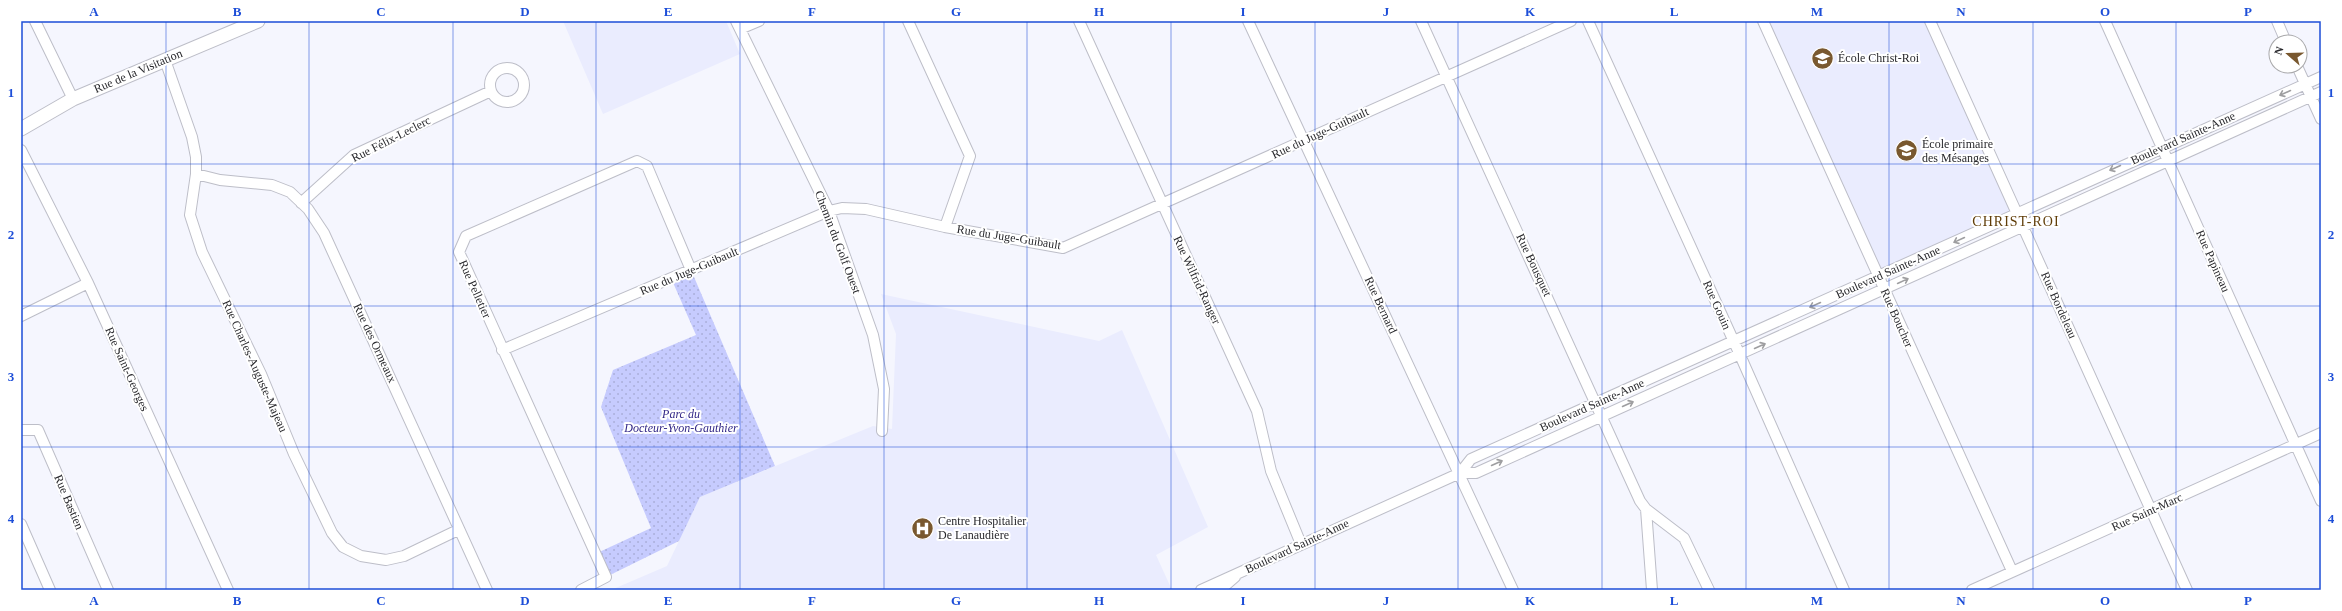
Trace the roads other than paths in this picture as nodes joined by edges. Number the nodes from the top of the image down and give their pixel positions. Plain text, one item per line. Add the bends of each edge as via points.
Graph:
1 (35, 21) edge
2 (258, 21) edge
3 (759, 21) edge
4 (908, 21) edge
5 (1079, 21) edge
6 (1248, 21) edge
7 (1421, 21) edge
8 (1571, 21) edge
9 (1588, 21) edge
10 (1763, 21) edge
11 (1930, 21) edge
12 (2105, 21) edge
13 (2277, 21) edge
14 (738, 25) edge
15 (2283, 34) edge
16 (165, 60) junction
17 (2301, 74) edge
18 (1446, 76) junction
19 (2321, 77) edge
20 (2306, 84) junction
21 (491, 91) dead end
22 (2321, 92) edge
23 (2311, 97) junction
24 (73, 99) junction
25 (2321, 119) edge
26 (21, 129) edge
27 (1304, 141) junction
28 (2162, 148) junction
29 (21, 150) edge
30 (2168, 160) junction
31 (196, 174) junction
32 (302, 203) junction
33 (1162, 205) junction
34 (829, 211) junction
35 (2017, 213) junction
36 (2023, 226) junction
37 (945, 227) junction
38 (690, 270) junction
39 (1879, 276) junction
40 (88, 283) junction
41 (1884, 290) junction
42 (21, 316) edge
43 (1734, 341) junction
44 (502, 350) junction
45 (1740, 355) junction
46 (1597, 402) junction
47 (1603, 415) junction
48 (21, 430) edge
49 (882, 431) dead end
50 (2321, 433) edge
51 (2296, 445) junction
52 (1460, 473) junction
53 (2321, 501) edge
54 (1646, 509) junction
55 (2152, 509) junction
56 (21, 524) edge
57 (458, 530) junction
58 (1301, 544) junction
59 (1242, 571) junction
60 (2012, 571) junction
61 (50, 590) edge
62 (108, 590) edge
63 (228, 590) edge
64 (487, 590) edge
65 (581, 590) edge
66 (1201, 590) edge
67 (1220, 590) edge
68 (1513, 590) edge
69 (1652, 590) edge
70 (1709, 590) edge
71 (1844, 590) edge
72 (1972, 590) edge
73 (2187, 590) edge

1 - 24 street
2 - 16 main road, Rue de la Visitation
3 - 14 street
4 - 37 street via 970,156
5 - 33 street, Rue Wilfrid-Ranger
6 - 27 street, Rue Bernard
7 - 18 street, Rue Bousquet
8 - 18 street, Rue du Juge-Guibault
9 - 43 street, Rue Gouin
10 - 39 street, Rue Boucher
11 - 35 street, Rue Bordeleau
12 - 28 street, Rue Papineau
13 - 15 street
14 - 34 street, Chemin du Golf Ouest
16 - 24 main road, Rue de la Visitation
16 - 31 street, Rue Charles-Auguste-Majeau via 192,137
17 - 20 street
18 - 27 street, Rue du Juge-Guibault
18 - 46 street, Rue Bousquet
19 - 20 street, Boulevard Sainte-Anne
20 - 23 street
20 -> 28 street, Boulevard Sainte-Anne
21 - 32 street, Rue Félix-Leclerc via 354,155
22 - 23 street, Boulevard Sainte-Anne
23 - 25 street
23 - 30 street, Boulevard Sainte-Anne
24 - 26 main road, Rue de la Visitation
27 - 33 street, Rue du Juge-Guibault
27 - 52 street, Rue Bernard
28 - 30 street, Rue Papineau
28 -> 35 street, Boulevard Sainte-Anne
29 - 40 street, Rue Saint-Georges
30 - 36 street, Boulevard Sainte-Anne
30 - 51 street, Rue Papineau
31 - 32 street, Rue des Ormeaux via 220,180 272,185 290,192
31 - 57 street, Rue Charles-Auguste-Majeau via 190,215 202,252 332,533 343,547 361,556 386,560 404,556
32 - 57 street, Rue des Ormeaux via 324,233 387,367
33 - 37 street, Rue du Juge-Guibault via 1063,248
33 - 58 street, Rue Wilfrid-Ranger via 1257,411 1271,471
34 - 37 street, Rue du Juge-Guibault via 842,208 866,209
34 - 38 street, Rue du Juge-Guibault
34 - 49 street, Chemin du Golf Ouest via 876,348 884,389
35 - 36 street, Rue Bordeleau
35 -> 39 street, Boulevard Sainte-Anne
41 -> 36 street, Boulevard Sainte-Anne
36 - 55 street, Rue Bordeleau
38 - 44 street, Rue du Juge-Guibault
38 - 44 street, Rue Pelletier via 647,166 637,161 466,236 459,252
39 - 41 street, Rue Boucher
39 -> 43 street, Boulevard Sainte-Anne
40 - 42 street
40 - 63 street, Rue Saint-Georges
45 -> 41 street, Boulevard Sainte-Anne
41 - 60 street, Rue Boucher
43 - 45 street, Rue Gouin
43 - 46 street, Boulevard Sainte-Anne
44 - 65 street, Rue Pelletier via 606,577
47 -> 45 street, Boulevard Sainte-Anne
45 - 71 street, Rue Gouin
46 - 47 street, Rue Bousquet
46 - 52 street, Boulevard Sainte-Anne via 1471,459
52 -> 47 street, Boulevard Sainte-Anne via 1476,473
47 - 54 street, Rue Bousquet via 1640,501
48 - 62 street, Rue Bastien via 38,430
50 - 51 street, Rue Saint-Marc
51 - 53 street, Rue Papineau
51 - 55 street, Rue Saint-Marc
52 - 58 street, Boulevard Sainte-Anne
52 - 68 street, Rue Bernard
54 - 69 street, Rue Bousquet
54 - 70 street, Rue Bousquet via 1684,538
55 - 60 street, Rue Saint-Marc
55 - 73 street, Rue Bordeleau
56 - 61 street
57 - 64 street, Rue des Ormeaux
58 - 59 street, Boulevard Sainte-Anne
59 - 66 street, Boulevard Sainte-Anne
59 - 67 street
60 - 72 street, Rue Saint-Marc

